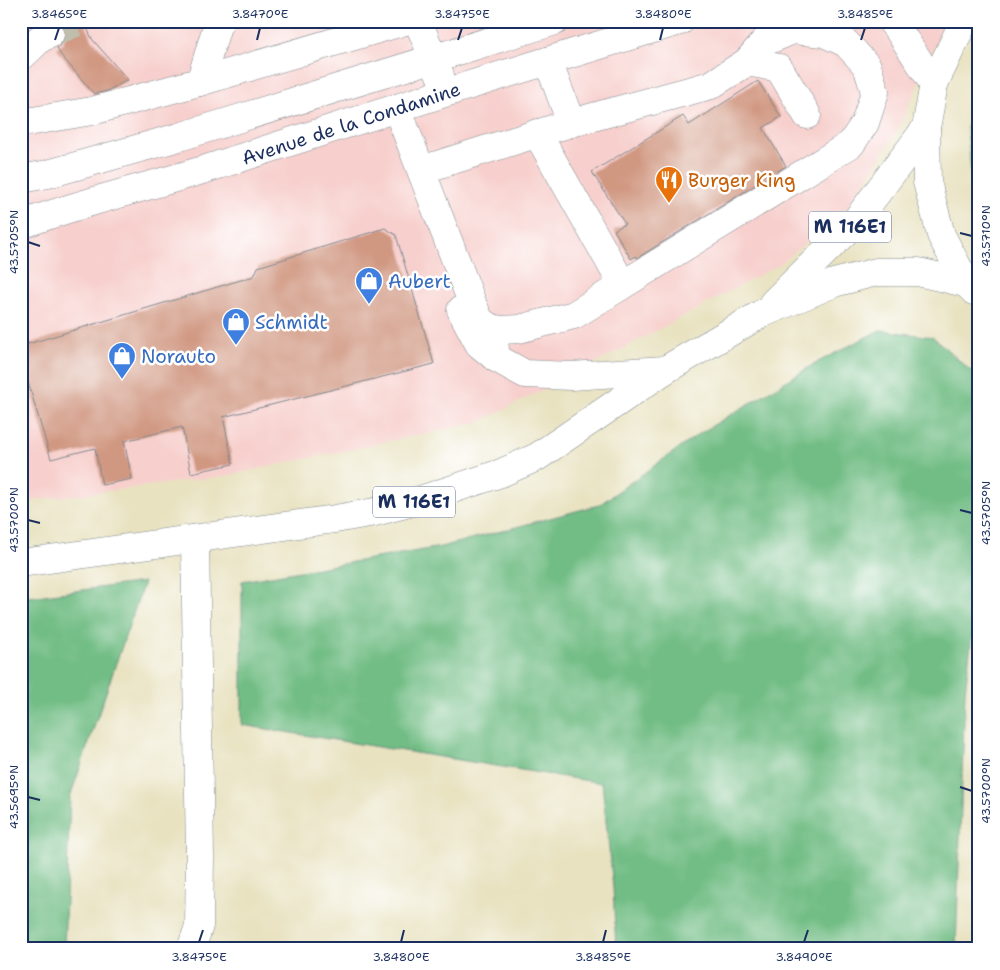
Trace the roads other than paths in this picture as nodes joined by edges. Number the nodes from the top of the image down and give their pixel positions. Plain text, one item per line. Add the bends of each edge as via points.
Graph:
1 (220, 21) edge
2 (405, 21) edge
3 (418, 21) edge
4 (554, 21) edge
5 (680, 21) edge
6 (891, 21) edge
7 (964, 21) edge
8 (50, 34) tunnel mouth
9 (21, 57) edge
10 (434, 58) junction
11 (548, 60) junction
12 (747, 62) junction
13 (199, 82) junction
14 (934, 84) junction
15 (447, 92) junction
16 (390, 110) junction
17 (807, 115) dead end
18 (571, 123) junction
19 (21, 124) edge
20 (926, 128) junction
21 (537, 134) junction
22 (421, 170) junction
23 (21, 179) edge
24 (21, 226) edge
25 (616, 273) dead end
26 (972, 290) edge
27 (761, 314) junction
28 (500, 330) junction
29 (496, 358) junction
30 (665, 370) junction
31 (195, 539) junction
32 (21, 563) edge
33 (191, 949) edge

1 - 13 main road
2 - 13 main road
3 - 10 main road
4 - 10 main road, Avenue de la Condamine
5 - 11 main road, Avenue de la Condamine
6 - 14 main road
7 - 14 main road
8 - 9 main road
10 - 15 main road
10 - 23 main road, Avenue de la Condamine via 179,137
11 - 15 main road, Avenue de la Condamine
11 - 18 main road
12 - 17 main road via 780,68
12 - 18 main road via 711,85
12 - 28 main road via 764,42 793,30 824,33 846,43 866,66 876,92 865,123 851,144 574,315
13 - 19 main road via 92,111
14 - 20 main road
15 - 16 main road, Avenue de la Condamine
16 - 22 main road
16 - 24 main road, Avenue de la Condamine
16 - 29 main road via 458,306 479,344
18 - 21 main road
20 - 26 main road via 927,182 941,235
20 - 27 main road, M 116E1 via 855,222
21 - 22 main road
21 - 25 main road
22 - 28 main road via 480,320
26 - 27 main road, M 116E1 via 918,272 876,272 834,283
27 - 30 main road, M 116E1
28 - 29 main road via 494,343
29 - 30 main road via 525,374 571,376
30 - 31 main road, M 116E1 via 538,457 501,473 375,512
31 - 32 main road, M 116E1
31 - 33 main road via 200,857 199,926

